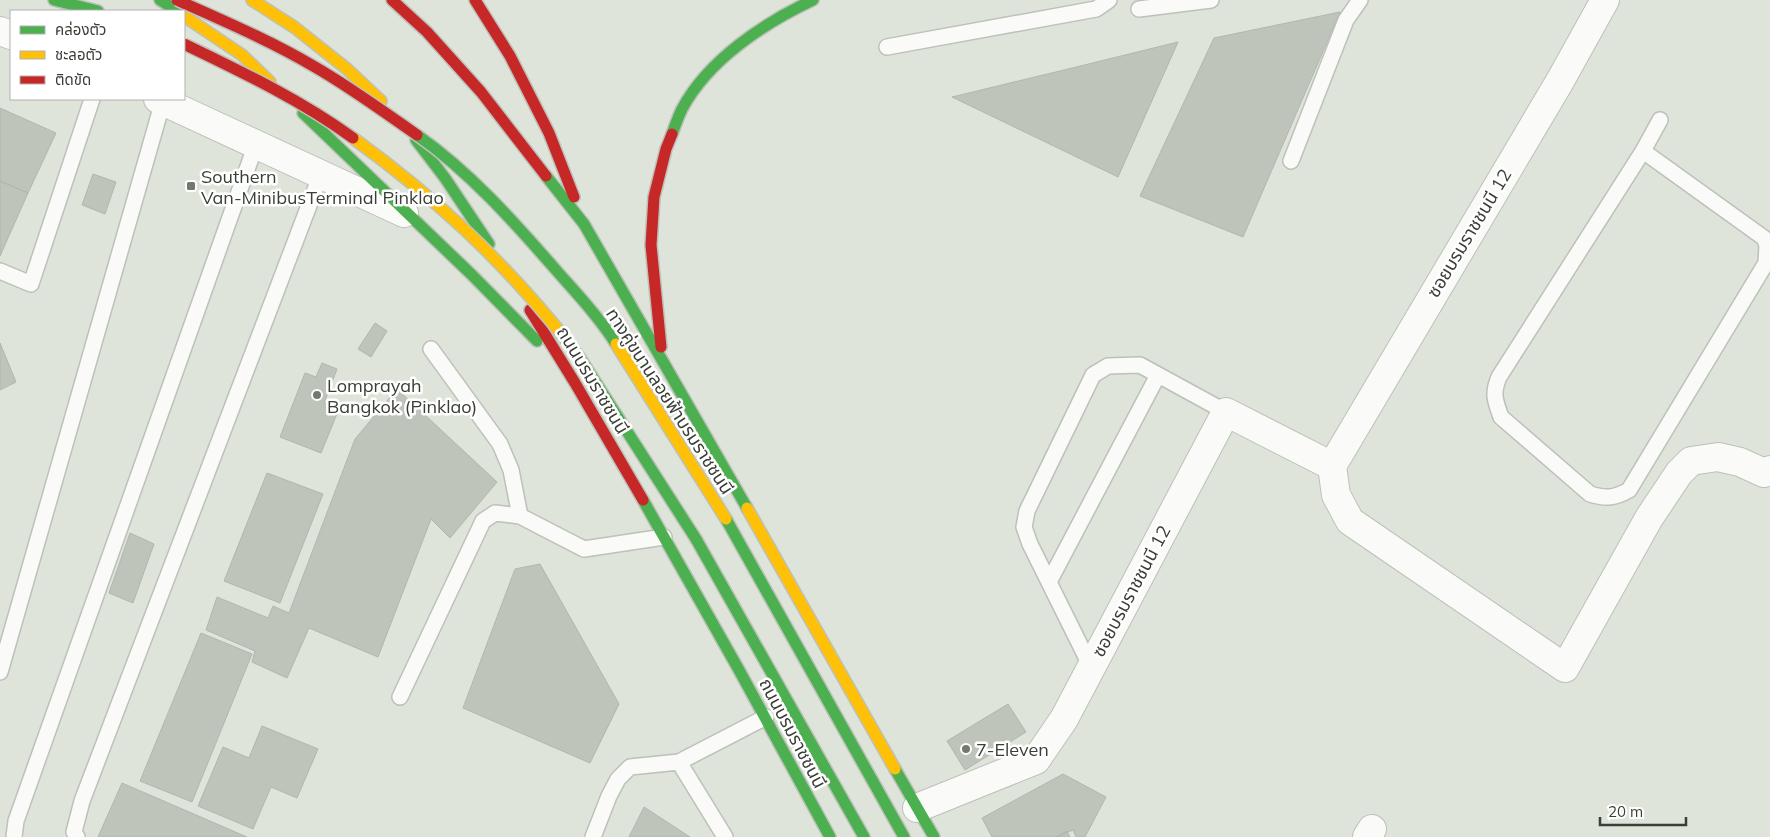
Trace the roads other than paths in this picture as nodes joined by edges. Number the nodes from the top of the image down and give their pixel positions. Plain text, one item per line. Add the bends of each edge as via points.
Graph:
1 (54, 0) edge
2 (160, 0) edge
3 (177, 0) edge
4 (252, 0) edge
5 (392, 0) edge
6 (475, 0) edge
7 (813, 0) edge
8 (1109, 0) edge
9 (1211, 0) edge
10 (1360, 0) edge
11 (1605, 0) edge
12 (1139, 9) dead end
13 (94, 10) edge
14 (175, 10) edge
15 (185, 17) edge
16 (185, 44) edge
17 (887, 47) dead end
18 (92, 100) edge
19 (160, 100) edge
20 (1660, 120) dead end
21 (256, 144) junction
22 (1642, 151) junction
23 (1291, 162) dead end
24 (320, 174) junction
25 (410, 216) junction
26 (584, 224) junction
27 (0, 270) edge
28 (432, 349) dead end
29 (662, 357) junction
30 (571, 375) junction
31 (1158, 375) junction
32 (1226, 412) junction
33 (1332, 466) junction
34 (1770, 470) edge
35 (520, 516) junction
36 (664, 537) junction
37 (1049, 582) junction
38 (1091, 667) junction
39 (0, 672) edge
40 (400, 697) dead end
41 (766, 716) junction
42 (679, 762) junction
43 (917, 808) junction
44 (14, 837) edge
45 (78, 837) edge
46 (593, 837) edge
47 (725, 837) edge
48 (830, 837) edge
49 (864, 837) edge
50 (904, 837) edge
51 (934, 837) edge

1 - 13 main road
2 - 14 main road
3 - 50 main road, ทางคู่ขนานลอยฟ้าบรมราชชนนี, bridge via 249,32 315,67 424,140 482,189 603,324 726,519
4 - 30 main road, ถนนบรมราชชนนี via 294,26 347,69 387,107 427,153 467,210
5 - 26 main road via 427,32 481,92
6 - 26 main road via 510,56 549,133
7 - 29 main road via 786,13 724,56 697,86 682,109 666,149 654,197 651,245
8 - 17 lane via 1096,9
9 - 12 lane
10 - 23 lane via 1346,20
11 - 33 street, ซอยบรมราชชนนี 12
15 - 25 main road via 242,55
16 - 49 main road, bridge via 213,56 318,113 379,156 475,238 524,289 569,343 696,539
18 - 27 lane via 31,284
19 - 21 street
19 - 39 lane
20 - 22 lane
21 - 24 street
21 - 44 lane via 16,821
22 - 22 lane via 1494,388 1502,417 1590,494 1605,499 1630,490 1766,264 1764,238
24 - 25 street
24 - 45 lane via 82,800 74,832
25 - 30 main road
26 - 29 main road
28 - 35 lane via 500,444 511,470
29 - 43 main road
30 - 36 main road, ถนนบรมราชชนนี
31 - 32 lane
31 - 37 lane
31 - 37 lane via 1140,365 1108,366 1093,375 1027,511 1024,527
32 - 33 street
32 - 38 street, ซอยบรมราชชนนี 12
33 - 34 street via 1336,495 1350,521 1564,668 1649,518 1691,460 1718,457 1764,472
35 - 36 lane via 584,549
35 - 40 lane via 495,513 483,521
36 - 41 main road, ถนนบรมราชชนนี
37 - 38 lane
38 - 43 street, ซอยบรมราชชนนี 12 via 1064,719 1036,760
41 - 42 lane
41 - 48 main road, ถนนบรมราชชนนี
42 - 46 lane via 630,767 618,779 609,796
42 - 47 lane
43 - 51 main road

